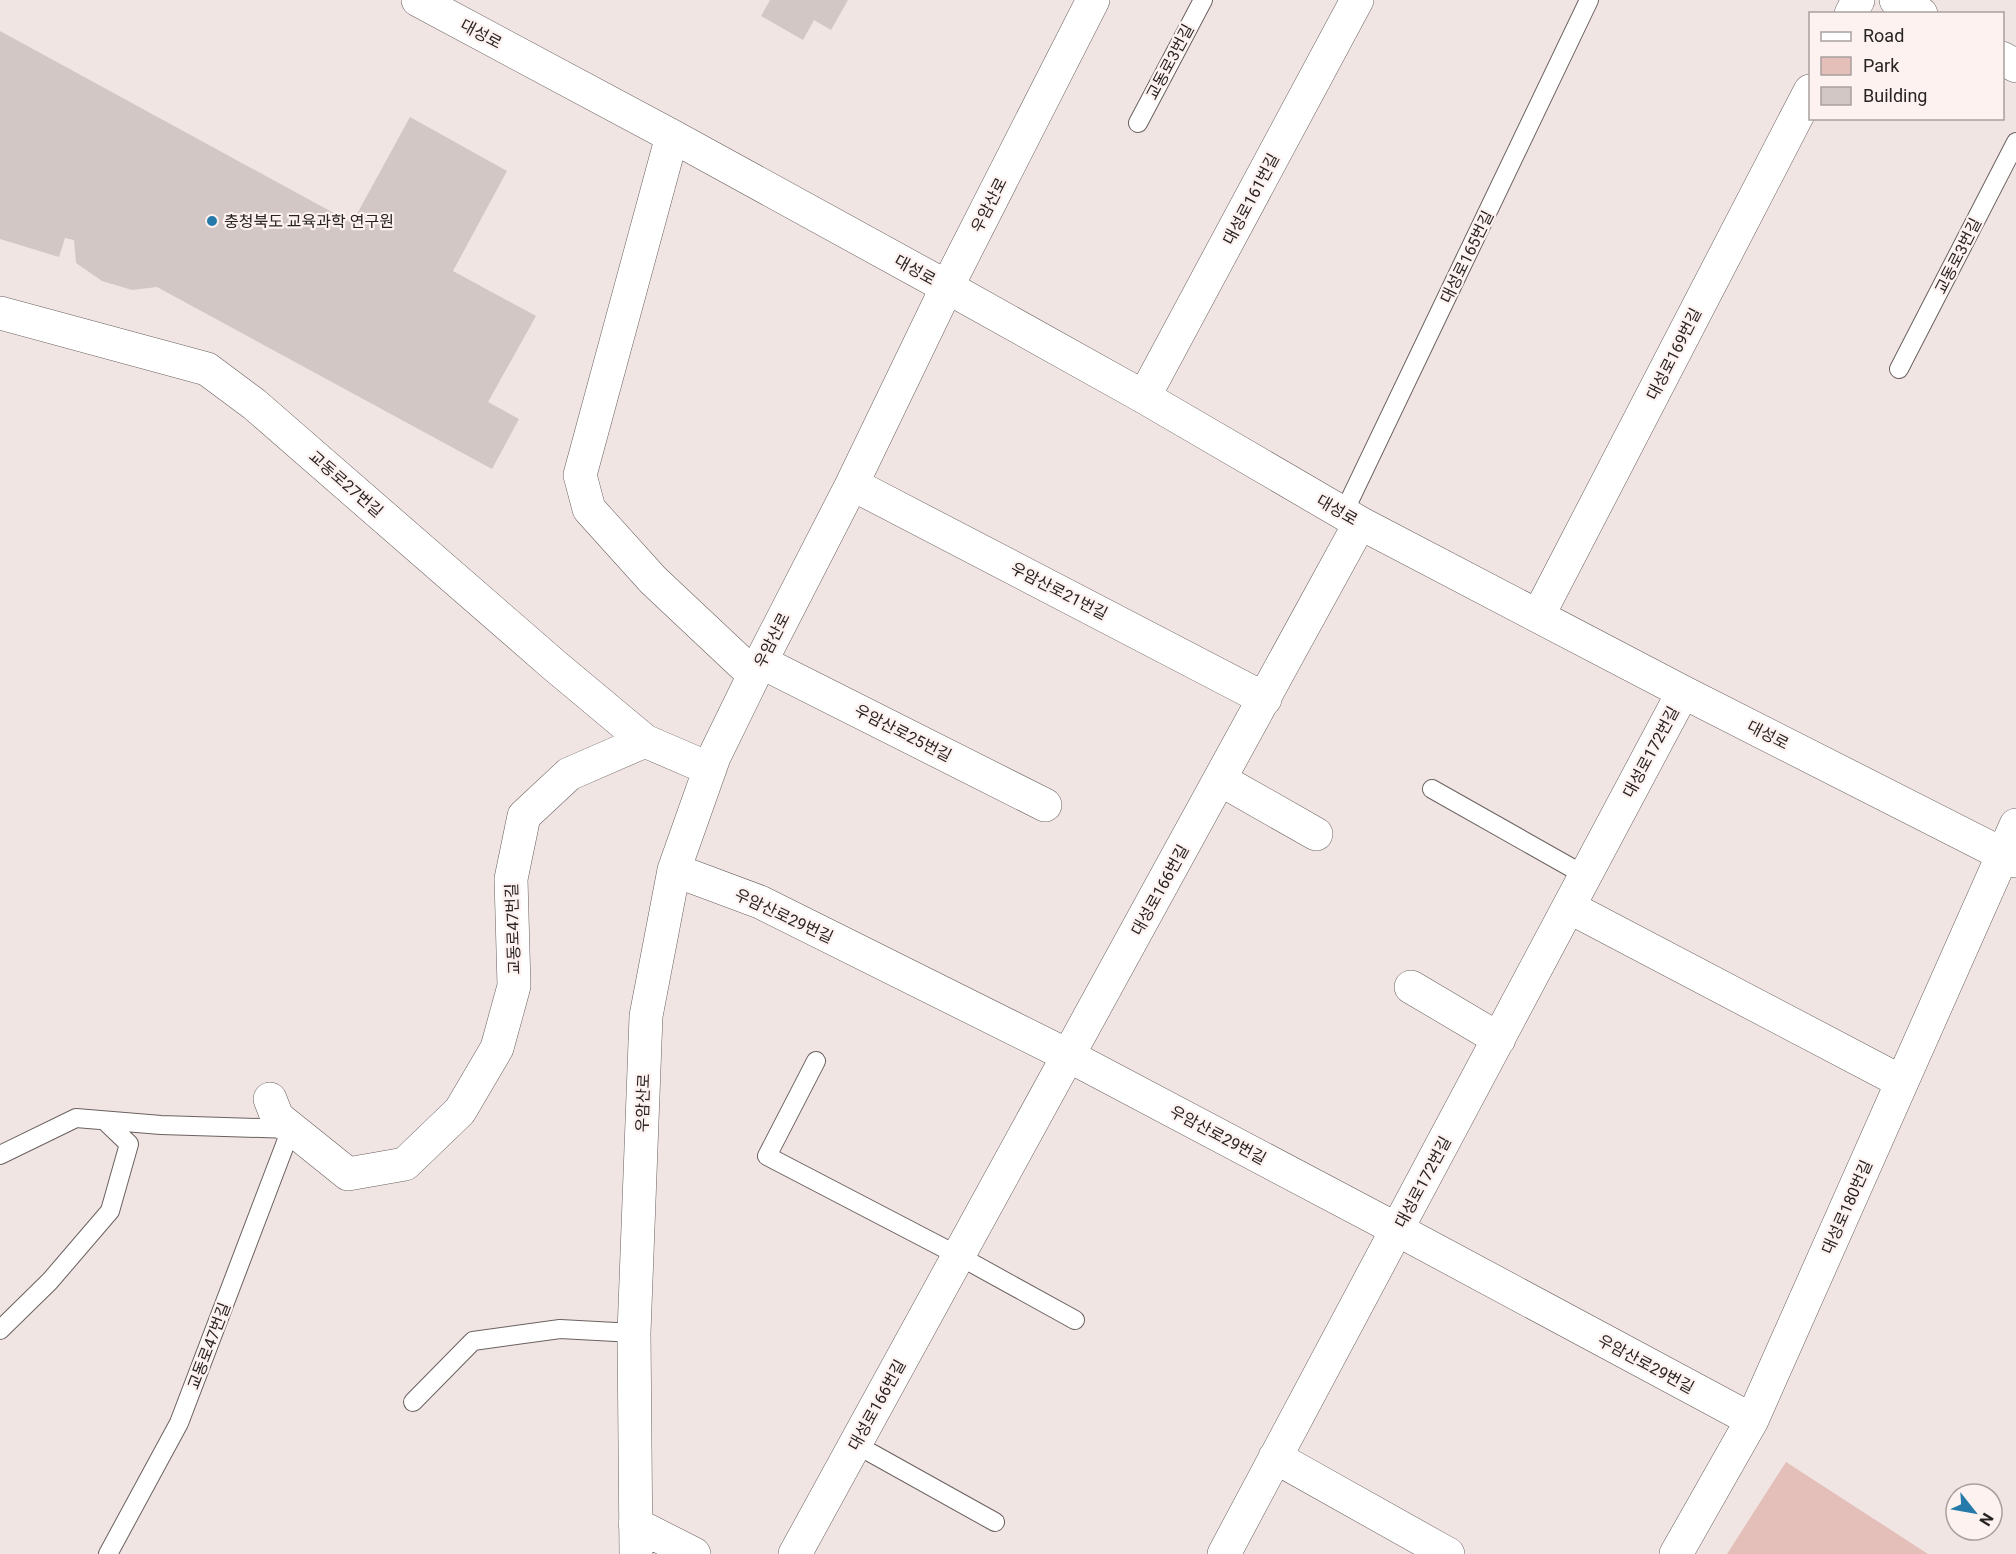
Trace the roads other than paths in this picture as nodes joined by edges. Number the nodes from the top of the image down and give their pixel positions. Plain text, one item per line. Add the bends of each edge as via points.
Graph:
1 (418, 0) edge
2 (1093, 0) edge
3 (1203, 0) edge
4 (1357, 0) edge
5 (1589, 0) edge
6 (1896, 0) edge
7 (1917, 12) edge
8 (1809, 94) edge
9 (1138, 123) dead end
10 (672, 136) junction
11 (2016, 142) edge
12 (947, 287) junction
13 (0, 312) edge
14 (1899, 369) dead end
15 (1144, 397) junction
16 (852, 484) junction
17 (1352, 519) junction
18 (1538, 616) junction
19 (757, 669) junction
20 (1683, 692) junction
21 (1265, 699) junction
22 (645, 741) junction
23 (710, 769) junction
24 (1221, 780) junction
25 (1432, 789) dead end
26 (1045, 805) dead end
27 (1316, 834) dead end
28 (2012, 846) edge
29 (674, 870) junction
30 (1586, 876) junction
31 (1569, 907) junction
32 (1411, 987) dead end
33 (1499, 1039) junction
34 (1069, 1056) junction
35 (816, 1061) dead end
36 (1902, 1082) junction
37 (270, 1099) dead end
38 (105, 1121) junction
39 (291, 1129) junction
40 (0, 1155) edge
41 (1398, 1230) junction
42 (959, 1256) junction
43 (1075, 1320) dead end
44 (0, 1330) edge
45 (634, 1333) junction
46 (413, 1402) dead end
47 (1752, 1420) junction
48 (855, 1444) junction
49 (1275, 1457) junction
50 (995, 1522) dead end
51 (635, 1539) edge
52 (108, 1554) edge
53 (694, 1554) edge
54 (795, 1554) edge
55 (1224, 1554) edge
56 (1448, 1554) edge
57 (1676, 1554) edge

1 - 10 street, 대성로
2 - 12 street, 우암산로
3 - 9 lane, 교동로3번길
4 - 15 street, 대성로161번길
5 - 17 lane, 대성로165번길
6 - 7 street
8 - 18 street, 대성로169번길
10 - 12 street, 대성로
10 - 19 street via 580,475 589,509 653,580
11 - 14 lane, 교동로3번길
12 - 15 street, 대성로
12 - 16 street, 우암산로
13 - 22 street, 교동로27번길 via 207,369 254,404
15 - 17 street, 대성로
16 - 19 street, 우암산로
16 - 21 street, 우암산로21번길
17 - 18 street, 대성로
17 - 21 street, 대성로166번길
18 - 20 street, 대성로
19 - 23 street, 우암산로
19 - 26 street, 우암산로25번길
20 - 28 street, 대성로
20 - 30 street, 대성로172번길
21 - 24 street, 대성로166번길
22 - 23 street
22 - 39 street, 교동로47번길 via 569,774 524,816 511,879 514,986 497,1048 460,1111 405,1164 348,1174
23 - 29 street, 우암산로
24 - 27 street
24 - 34 street, 대성로166번길
25 - 30 lane
28 - 36 street, 대성로180번길
29 - 34 street, 우암산로29번길 via 760,902
29 - 45 street, 우암산로 via 646,1016
30 - 31 street, 대성로172번길
31 - 33 street, 대성로172번길
31 - 36 street
32 - 33 street
33 - 41 street, 대성로172번길
34 - 41 street, 우암산로29번길
34 - 42 street, 대성로166번길
35 - 42 lane via 767,1156
36 - 47 street, 대성로180번길
37 - 39 street, 교동로47번길 via 277,1117
38 - 39 lane
38 - 40 lane via 76,1118
38 - 44 lane via 129,1144 110,1211 51,1281
39 - 52 lane, 교동로47번길 via 179,1423
41 - 47 street, 우암산로29번길
41 - 49 street, 대성로172번길
42 - 43 lane
42 - 48 street, 대성로166번길
45 - 46 lane via 560,1329 473,1341
45 - 51 street, 우암산로
47 - 57 street, 대성로180번길
48 - 50 lane
48 - 54 street, 대성로166번길
49 - 55 street, 대성로172번길
49 - 56 street
51 - 53 street

